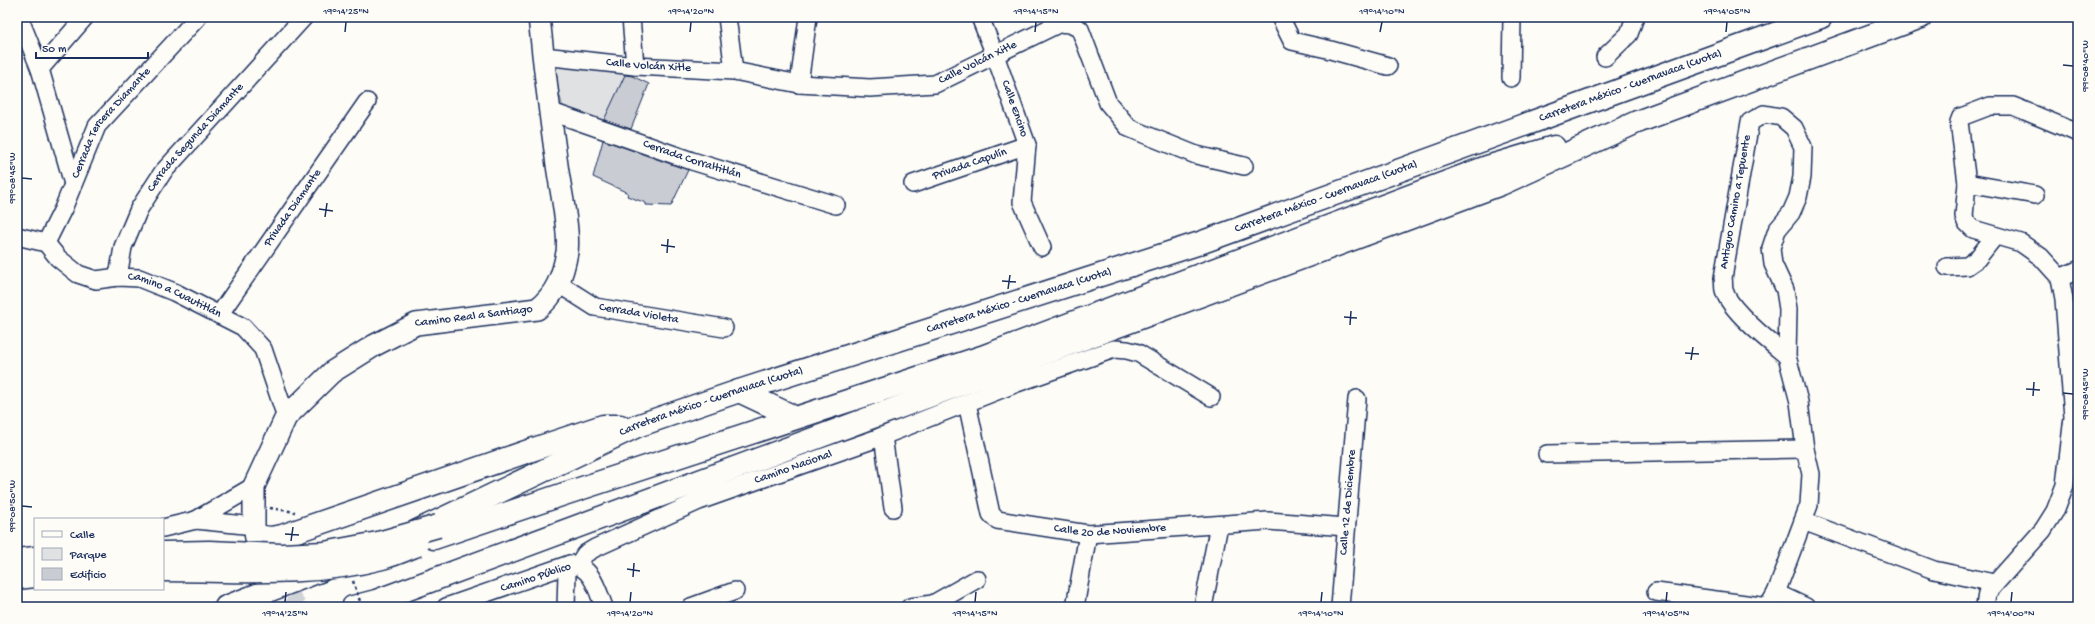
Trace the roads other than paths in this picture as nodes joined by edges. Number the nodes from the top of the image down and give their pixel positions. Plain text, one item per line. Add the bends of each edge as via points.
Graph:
1 (19, 17) edge
2 (85, 17) edge
3 (198, 17) edge
4 (304, 17) edge
5 (539, 17) edge
6 (631, 17) edge
7 (728, 17) edge
8 (808, 17) edge
9 (980, 17) edge
10 (1280, 17) edge
11 (1512, 17) edge
12 (1635, 17) edge
13 (1821, 17) edge
14 (1922, 17) edge
15 (995, 54) junction
16 (543, 56) junction
17 (1605, 57) dead end
18 (635, 66) junction
19 (1388, 66) dead end
20 (40, 69) junction
21 (734, 72) junction
22 (1511, 78) dead end
23 (799, 84) junction
24 (366, 102) dead end
25 (549, 111) junction
26 (1637, 122) junction
27 (2078, 133) edge
28 (1027, 145) junction
29 (1244, 166) dead end
30 (1967, 183) junction
31 (73, 184) junction
32 (913, 184) dead end
33 (2035, 195) dead end
34 (836, 205) dead end
35 (17, 236) edge
36 (1995, 236) junction
37 (46, 243) junction
38 (1197, 244) junction
39 (1042, 247) dead end
40 (1947, 267) dead end
41 (2078, 270) edge
42 (118, 276) junction
43 (2060, 278) junction
44 (559, 284) junction
45 (219, 315) junction
46 (724, 328) dead end
47 (1787, 356) junction
48 (739, 391) junction
49 (1211, 397) dead end
50 (1357, 399) dead end
51 (967, 403) junction
52 (788, 414) junction
53 (286, 417) junction
54 (637, 426) junction
55 (883, 436) junction
56 (1805, 449) junction
57 (1547, 454) dead end
58 (254, 486) junction
59 (894, 508) dead end
60 (196, 520) junction
61 (1803, 521) junction
62 (1219, 525) junction
63 (1346, 527) junction
64 (164, 528) edge
65 (1088, 534) junction
66 (256, 535) junction
67 (164, 553) edge
68 (34, 558) edge
69 (17, 560) edge
70 (326, 560) junction
71 (34, 564) edge
72 (574, 565) junction
73 (17, 570) edge
74 (164, 570) edge
75 (34, 576) edge
76 (17, 578) edge
77 (977, 579) dead end
78 (1994, 583) junction
79 (735, 591) dead end
80 (1656, 592) dead end
81 (1772, 600) edge
82 (474, 603) edge
83 (226, 607) edge
84 (353, 607) edge
85 (446, 607) edge
86 (566, 607) edge
87 (604, 607) edge
88 (691, 607) edge
89 (910, 607) edge
90 (1075, 607) edge
91 (1203, 607) edge
92 (1340, 607) edge
93 (1806, 607) edge
94 (1985, 607) edge

1 - 20 street
2 - 20 street
3 - 31 street, Cerrada Tercera Diamante via 97,126
4 - 42 street, Cerrada Segunda Diamante via 163,172 139,209 123,247
5 - 16 street, Camino Real a Santiago
6 - 18 street
7 - 21 street
8 - 23 street
9 - 15 street, Calle Encino
10 - 19 street via 1292,41
11 - 22 street
12 - 17 street via 1629,34
13 - 38 highway, Carretera México - Cuernavaca (Cuota)
14 - 26 highway
15 - 23 street, Calle Volcán Xitle via 935,84 870,88
15 - 28 street, Calle Encino
15 - 29 street, Calle Volcán Xitle via 1060,23 1070,24 1080,29 1108,103 1129,128 1196,155
16 - 18 street, Calle Volcán Xitle
16 - 25 street, Camino Real a Santiago
18 - 21 street, Calle Volcán Xitle
20 - 31 street
21 - 23 street, Calle Volcán Xitle
24 - 45 street, Privada Diamante
25 - 34 street, Cerrada Corraltitlán via 692,161
25 - 44 street, Camino Real a Santiago via 565,217 567,251
26 - 70 highway, bridge via 1487,167 982,357 564,494 383,558
26 - 84 highway via 1500,184 376,601
27 - 30 street via 2014,106 1990,106 1961,117 1959,122
28 - 32 street, Privada Capulín
28 - 39 street, Calle Encino via 1022,202
30 - 33 street
30 - 36 street via 1964,216 1966,222 1973,229
31 - 37 street, Cerrada Tercera Diamante
35 - 37 street
36 - 40 street via 1977,260 1967,266
36 - 43 street via 2021,243 2041,257
37 - 42 street, Camino a Cuautitlán via 58,258 78,274 96,280
38 - 48 highway, Carretera México - Cuernavaca (Cuota)
38 - 52 highway via 1160,274 1129,291 970,356
41 - 43 street
42 - 45 street, Camino a Cuautitlán via 140,278
43 - 78 street via 2064,299 2073,417 2065,485 2055,511 2043,530
44 - 46 street, Cerrada Violeta via 595,307
44 - 53 street, Camino Real a Santiago via 546,303 537,309 416,324 375,345 332,372
45 - 53 street, Camino a Cuautitlán via 243,327 263,349
47 - 47 street, Antiguo Camino a Tepuente via 1761,336 1730,302 1724,291 1723,278 1750,122 1764,114 1781,117 1794,128 1803,147 1802,177 1798,196 1791,213 1777,230 1771,248 1773,264 1785,290 1788,309
47 - 56 street, Antiguo Camino a Tepuente via 1799,402
48 - 52 highway
48 - 54 highway, Carretera México - Cuernavaca (Cuota)
49 - 51 street, Camino Nacional via 1138,353 1114,349
50 - 63 street, Calle 12 de Diciembre
51 - 55 street, Camino Nacional
51 - 65 street, Calle 20 de Noviembre via 991,514 997,520
52 - 70 highway, bridge
53 - 58 street, Camino Real a Santiago
54 - 66 highway via 603,426 304,529 270,538
54 - 83 highway, Carretera México - Cuernavaca (Cuota) via 374,551
55 - 59 street
55 - 72 street, Camino Nacional via 699,502 594,548
56 - 57 street
56 - 61 street, Antiguo Camino a Tepuente via 1811,474 1809,505
58 - 60 street
58 - 66 street
60 - 64 street
60 - 66 street
61 - 78 street via 1934,570
61 - 81 street, Antiguo Camino a Tepuente
62 - 63 street, Calle 20 de Noviembre via 1268,521
62 - 65 street, Calle 20 de Noviembre
62 - 91 street
63 - 92 street, Calle 12 de Diciembre
65 - 90 street
67 - 70 highway, bridge via 282,555
68 - 69 highway
70 - 74 highway, bridge via 246,573
71 - 73 street
72 - 82 street, Camino Público
72 - 86 street via 567,572
72 - 87 street, Camino Público via 589,572
75 - 76 highway
77 - 89 street via 933,604
78 - 94 street via 1987,593
79 - 88 street
80 - 81 street
81 - 93 street
82 - 85 street, Camino Público

